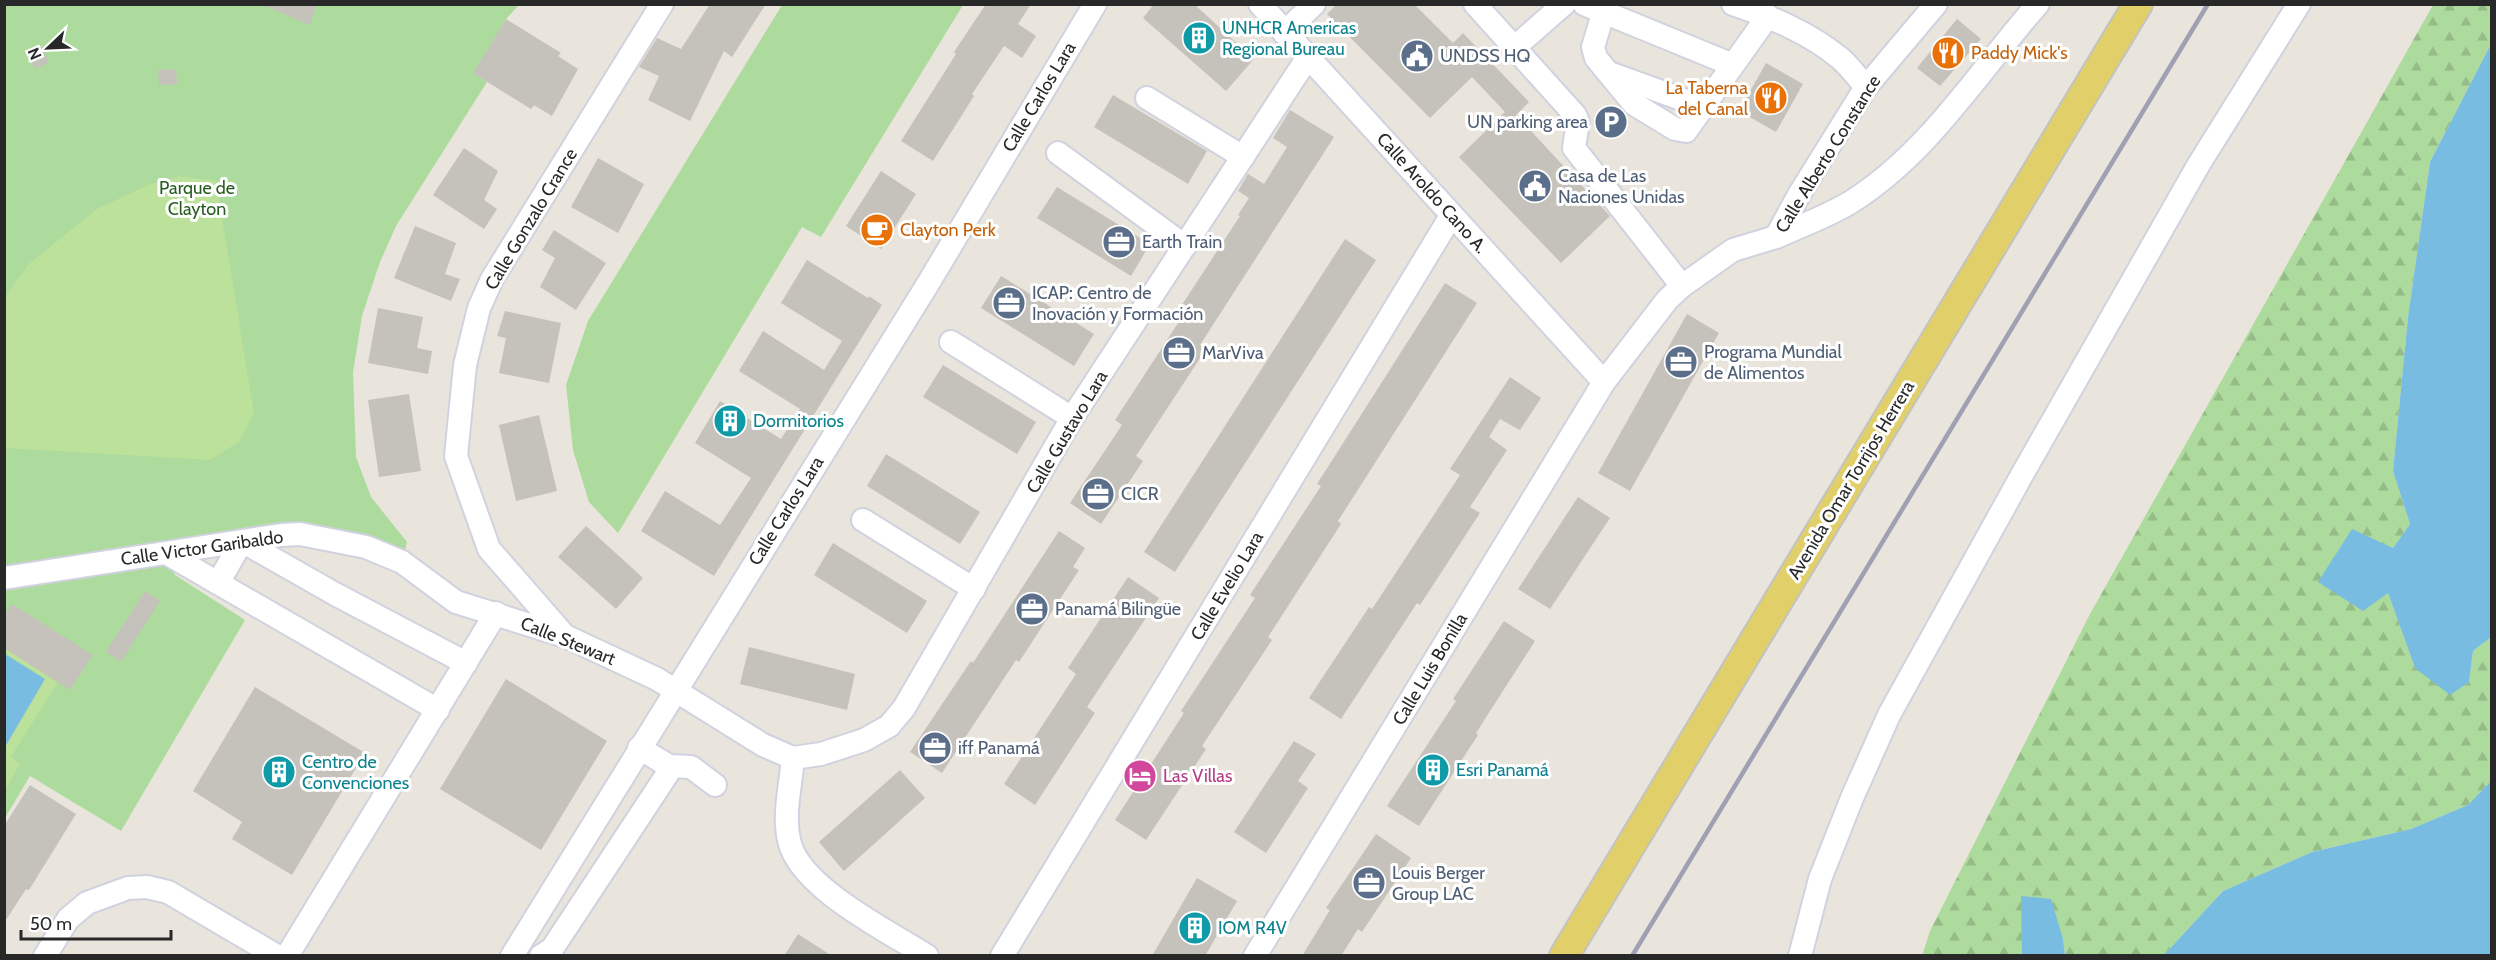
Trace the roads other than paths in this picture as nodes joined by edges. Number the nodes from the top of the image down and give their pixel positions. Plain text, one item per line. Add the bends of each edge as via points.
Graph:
1 (662, 4) edge
2 (1095, 4) edge
3 (1260, 4) edge
4 (1314, 4) edge
5 (1475, 4) edge
6 (1733, 4) edge
7 (1936, 4) edge
8 (2038, 4) edge
9 (2138, 4) edge
10 (2299, 4) edge
11 (1558, 6) edge
12 (1593, 9) edge
13 (1768, 16) junction
14 (1284, 33) junction
15 (1515, 47) junction
16 (1308, 57) junction
17 (1733, 65) junction
18 (1612, 74) junction
19 (1866, 87) junction
20 (1147, 98) dead end
21 (1703, 107) junction
22 (1058, 153) dead end
23 (1243, 157) junction
24 (1451, 216) junction
25 (1776, 237) junction
26 (1185, 246) junction
27 (1682, 286) junction
28 (951, 342) dead end
29 (1604, 382) junction
30 (1072, 418) junction
31 (863, 520) dead end
32 (242, 541) junction
33 (166, 553) junction
34 (4, 578) edge
35 (218, 583) junction
36 (974, 589) junction
37 (456, 602) joint
38 (496, 613) junction
39 (565, 636) junction
40 (466, 663) junction
41 (675, 690) junction
42 (438, 710) junction
43 (639, 748) junction
44 (793, 758) junction
45 (669, 766) junction
46 (715, 785) dead end
47 (568, 864) junction
48 (596, 880) junction
49 (520, 953) edge
50 (45, 956) edge
51 (277, 956) edge
52 (287, 956) edge
53 (541, 956) edge
54 (927, 956) edge
55 (1002, 956) edge
56 (1255, 956) edge
57 (1564, 956) edge
58 (1800, 956) edge

1 - 39 street, Calle Gonzalo Crance via 492,279 479,308 465,365 456,456 472,505 489,549
2 - 41 street, Calle Carlos Lara via 929,282
3 - 14 street, Calle Aroldo Cano A.
4 - 14 street
5 - 15 street
6 - 13 street
7 - 19 street, Calle Alberto Constance
8 - 25 street via 1917,150 1850,203
9 - 57 main road, Avenida Omar Torrijos Herrera
10 - 58 street via 2199,164 1889,715 1820,879
11 - 15 street
12 - 17 street
12 - 18 street via 1596,58
13 - 17 street
13 - 19 street via 1841,59
14 - 16 street, Calle Aroldo Cano A.
15 - 27 street via 1575,115 1575,148
16 - 23 street, Calle Gustavo Lara
16 - 24 street, Calle Aroldo Cano A.
17 - 21 street
18 - 21 street
18 - 21 street via 1634,104 1675,129 1686,131
19 - 25 street, Calle Alberto Constance
20 - 23 street
22 - 26 street
23 - 26 street, Calle Gustavo Lara
24 - 29 street, Calle Aroldo Cano A.
24 - 55 street, Calle Evelio Lara
25 - 27 street, Calle Alberto Constance via 1733,250
26 - 30 street, Calle Gustavo Lara
27 - 29 street, Calle Alberto Constance
28 - 30 street
29 - 56 street, Calle Luis Bonilla
30 - 36 street, Calle Gustavo Lara
31 - 36 street
32 - 33 street, Calle Victor Garibaldo
32 - 35 street
32 - 37 street, Calle Victor Garibaldo via 300,534 366,547 402,562
32 - 40 street
33 - 34 street, Calle Victor Garibaldo
33 - 35 street
35 - 42 street
36 - 44 street, Calle Gustavo Lara via 904,708 889,726 845,747
37 - 38 street, Calle Stewart
38 - 39 street, Calle Stewart
38 - 40 street
39 - 41 street, Calle Stewart
40 - 42 street
41 - 43 street, Calle Carlos Lara
41 - 44 street, Calle Stewart via 763,745
42 - 52 street
43 - 45 street
43 - 47 street, Calle Carlos Lara
44 - 54 street via 787,827 794,857 825,892
45 - 46 street via 691,767
45 - 48 street via 663,784
47 - 48 street
47 - 49 street, Calle Carlos Lara
48 - 53 street via 552,949
50 - 51 street via 68,920 87,903 128,888 147,887 168,892

